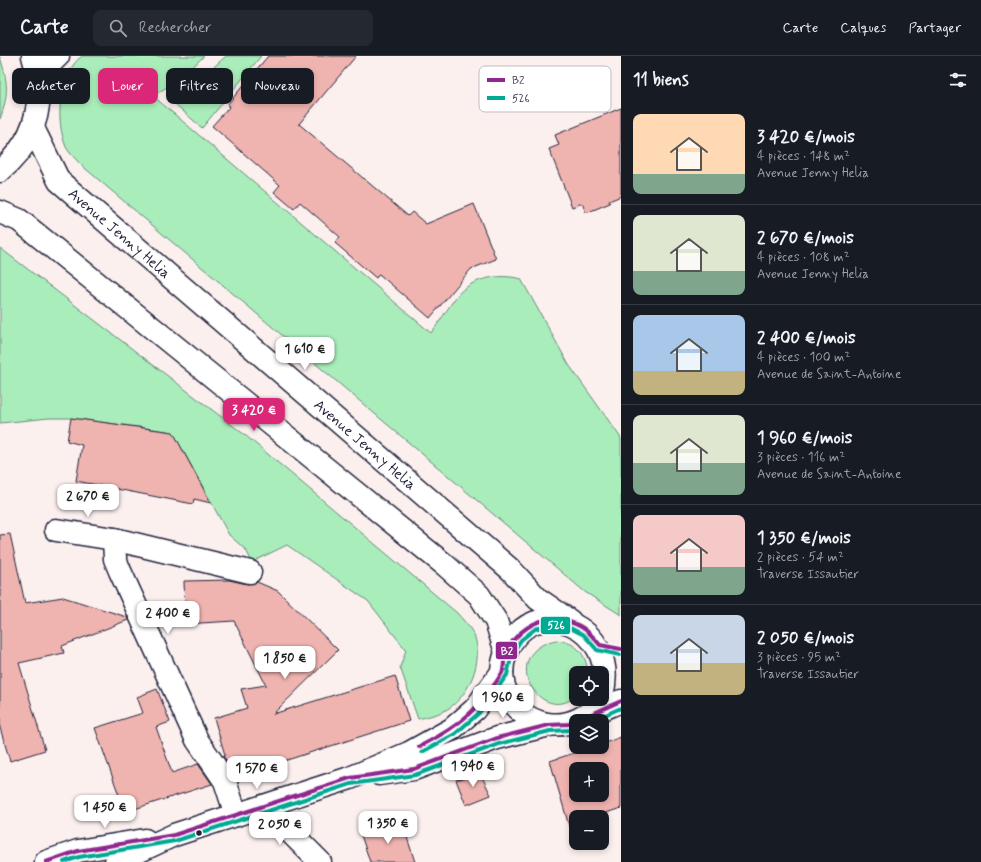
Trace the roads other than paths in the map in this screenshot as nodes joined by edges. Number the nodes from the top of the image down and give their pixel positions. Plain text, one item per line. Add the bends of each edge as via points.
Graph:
1 (58, 56) edge
2 (36, 66) edge
3 (33, 128) junction
4 (0, 171) edge
5 (0, 212) edge
6 (56, 530) dead end
7 (114, 539) junction
8 (250, 572) dead end
9 (570, 621) junction
10 (611, 647) edge
11 (504, 662) junction
12 (607, 666) edge
13 (621, 701) edge
14 (594, 707) edge
15 (549, 725) junction
16 (350, 778) junction
17 (264, 806) junction
18 (236, 815) junction
19 (174, 835) junction
20 (46, 862) edge
21 (116, 862) edge
22 (320, 862) edge

1 - 2 street
2 - 3 street via 40,102
3 - 4 street via 15,158
3 - 9 street, Avenue Jenny Helia via 59,181 511,570 538,599
5 - 11 street via 19,220 479,595 496,621
6 - 7 street
7 - 8 street
7 - 18 street via 115,559 120,571 197,740 225,781
9 - 10 street via 588,630
9 - 11 street via 551,619 532,624 516,636
10 - 12 street
11 - 15 street via 506,691 516,708 531,720
11 - 16 street via 475,709 452,729 409,753
13 - 14 street
14 - 15 street via 569,724
15 - 16 street via 497,738 414,769
16 - 17 street
17 - 18 street
17 - 22 street
18 - 19 street
19 - 20 street via 78,851
19 - 21 street

